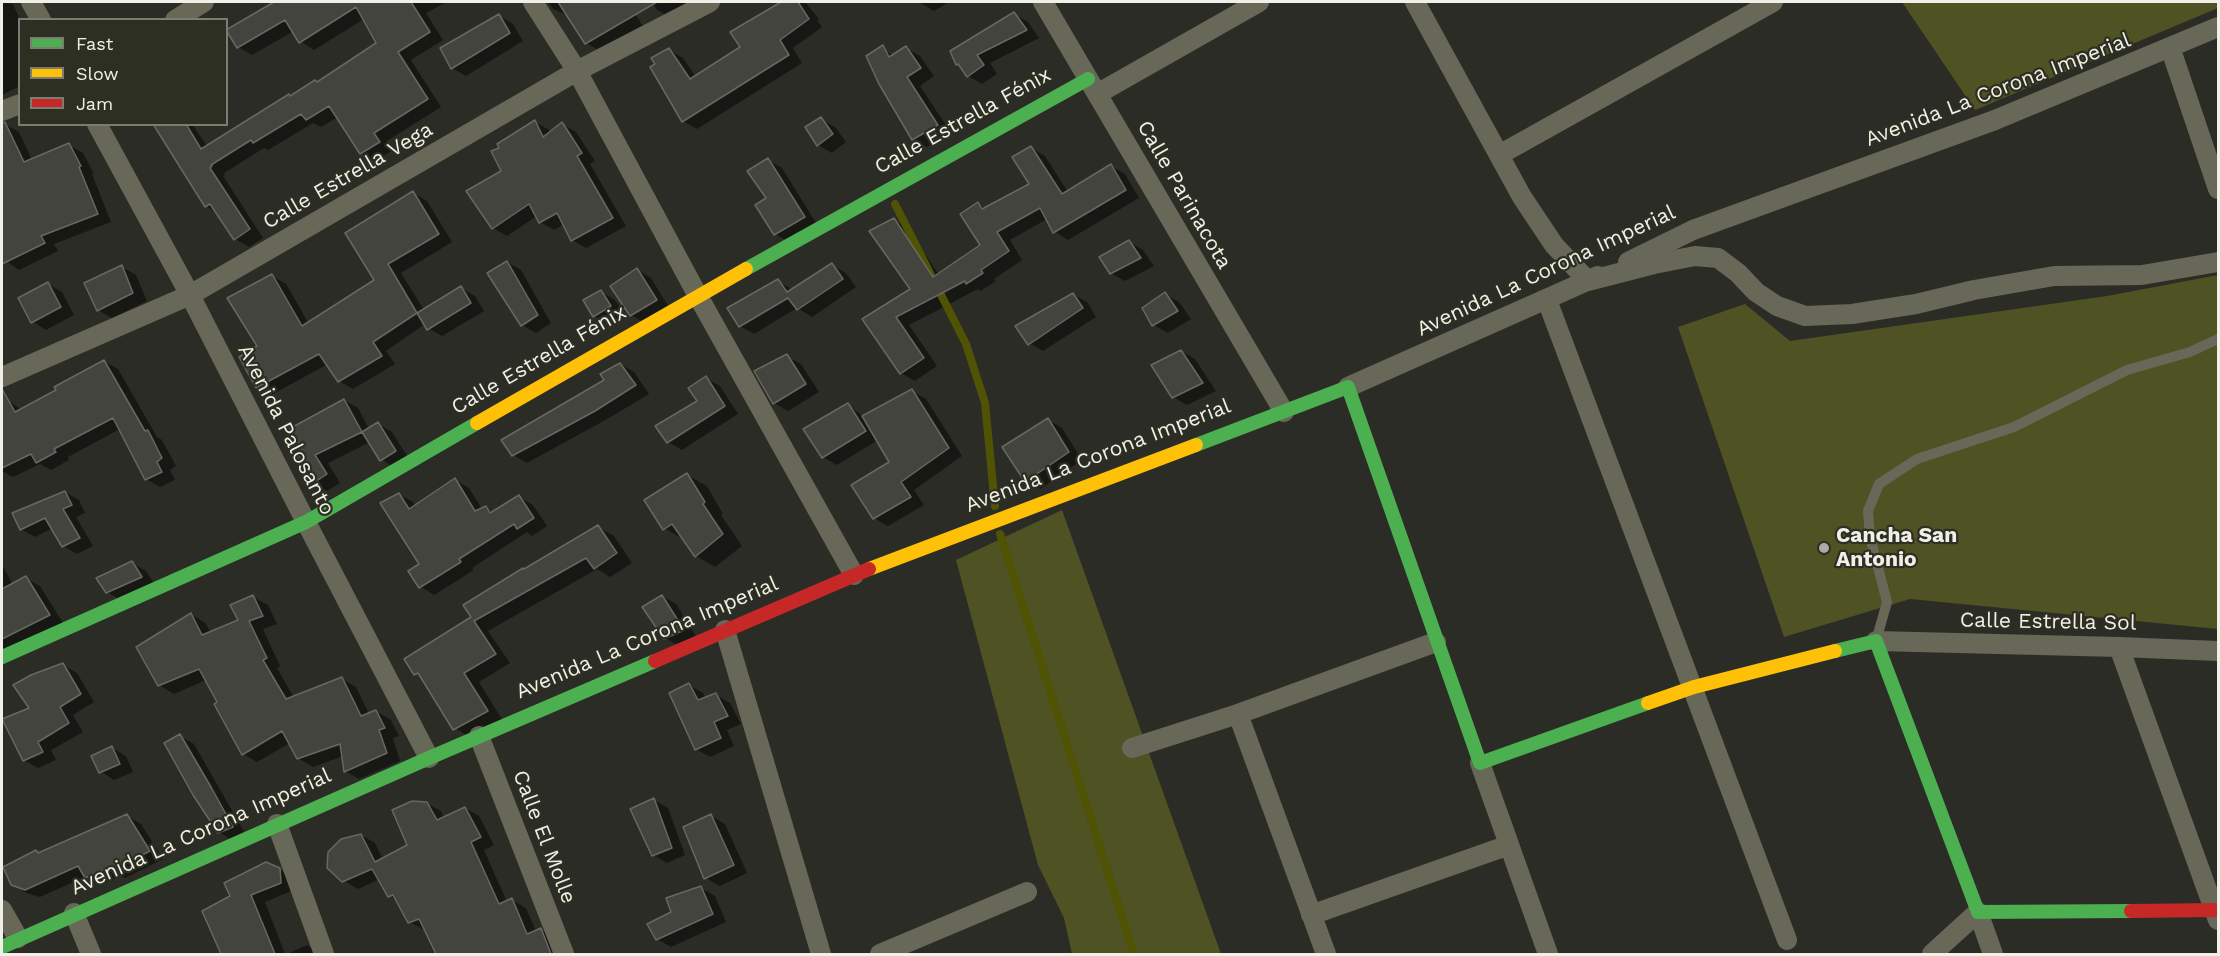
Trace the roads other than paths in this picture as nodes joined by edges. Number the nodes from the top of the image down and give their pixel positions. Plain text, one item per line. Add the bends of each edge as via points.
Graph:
1 (31, 2) edge
2 (204, 2) edge
3 (533, 2) edge
4 (710, 2) edge
5 (1043, 2) edge
6 (1259, 2) edge
7 (1416, 2) edge
8 (1773, 2) edge
9 (40, 18) edge
10 (178, 18) edge
11 (2218, 27) edge
12 (2170, 47) junction
13 (577, 71) junction
14 (1092, 86) junction
15 (18, 105) edge
16 (2, 111) edge
17 (98, 126) edge
18 (1499, 155) junction
19 (2218, 189) edge
20 (2218, 262) edge
21 (1588, 281) junction
22 (190, 295) junction
23 (698, 296) junction
24 (1547, 300) junction
25 (2218, 339) edge
26 (2, 376) edge
27 (1348, 387) junction
28 (1284, 412) junction
29 (306, 522) junction
30 (854, 575) junction
31 (725, 630) junction
32 (1876, 641) junction
33 (1436, 642) junction
34 (2119, 647) junction
35 (2218, 651) edge
36 (2, 657) edge
37 (1694, 687) junction
38 (1238, 714) junction
39 (479, 736) junction
40 (1132, 748) dead end
41 (429, 758) junction
42 (1480, 763) junction
43 (277, 825) junction
44 (1509, 845) junction
45 (1027, 892) dead end
46 (2, 910) edge
47 (1978, 912) junction
48 (74, 913) junction
49 (2217, 913) edge
50 (1311, 915) junction
51 (1787, 939) dead end
52 (10, 943) edge
53 (91, 954) edge
54 (324, 954) edge
55 (564, 954) edge
56 (821, 954) edge
57 (880, 954) edge
58 (1326, 954) edge
59 (1548, 954) edge
60 (1932, 954) edge
61 (1993, 954) edge

1 - 9 street
2 - 10 street
3 - 13 street
4 - 13 street, Calle Estrella Vega
5 - 14 street, Calle Parinacota
6 - 14 street, Calle Estrella Fénix
7 - 18 street
8 - 18 street
11 - 12 street, Avenida La Corona Imperial
12 - 19 street
12 - 21 street, Avenida La Corona Imperial via 1995,120 1693,230
13 - 22 street, Calle Estrella Vega
13 - 23 street
14 - 23 street, Calle Estrella Fénix
14 - 28 street, Calle Parinacota
15 - 16 street
17 - 22 street, Avenida Palosanto
18 - 21 street via 1554,245
20 - 21 street via 2142,275 2054,276 1916,304 1852,314 1805,316 1770,302 1718,258 1695,256
21 - 24 street, Avenida La Corona Imperial
22 - 26 street, Calle Estrella Vega
22 - 29 street, Avenida Palosanto
23 - 29 street, Calle Estrella Fénix
23 - 30 street
24 - 27 street, Avenida La Corona Imperial
24 - 37 street
25 - 32 lane via 2190,352 2127,370 2014,427 1917,459 1879,484 1868,511 1870,537 1887,602
27 - 28 street, Avenida La Corona Imperial
27 - 33 street
28 - 30 street, Avenida La Corona Imperial
29 - 36 street, Calle Estrella Fénix
29 - 41 street, Avenida Palosanto
30 - 31 street, Avenida La Corona Imperial
31 - 39 street, Avenida La Corona Imperial
31 - 56 street
32 - 34 street, Calle Estrella Sol
32 - 37 street
32 - 47 street
33 - 38 street
33 - 42 street
34 - 35 street, Calle Estrella Sol
34 - 49 street
37 - 42 street
37 - 51 street
38 - 40 street
38 - 50 street
39 - 41 street, Avenida La Corona Imperial
39 - 55 street, Calle El Molle
41 - 43 street, Avenida La Corona Imperial
42 - 44 street
43 - 48 street, Avenida La Corona Imperial
43 - 54 street
44 - 50 street
44 - 59 street
45 - 57 street
46 - 52 street
47 - 49 street
47 - 60 street
47 - 61 street
48 - 52 street, Avenida La Corona Imperial
48 - 53 street
50 - 58 street

